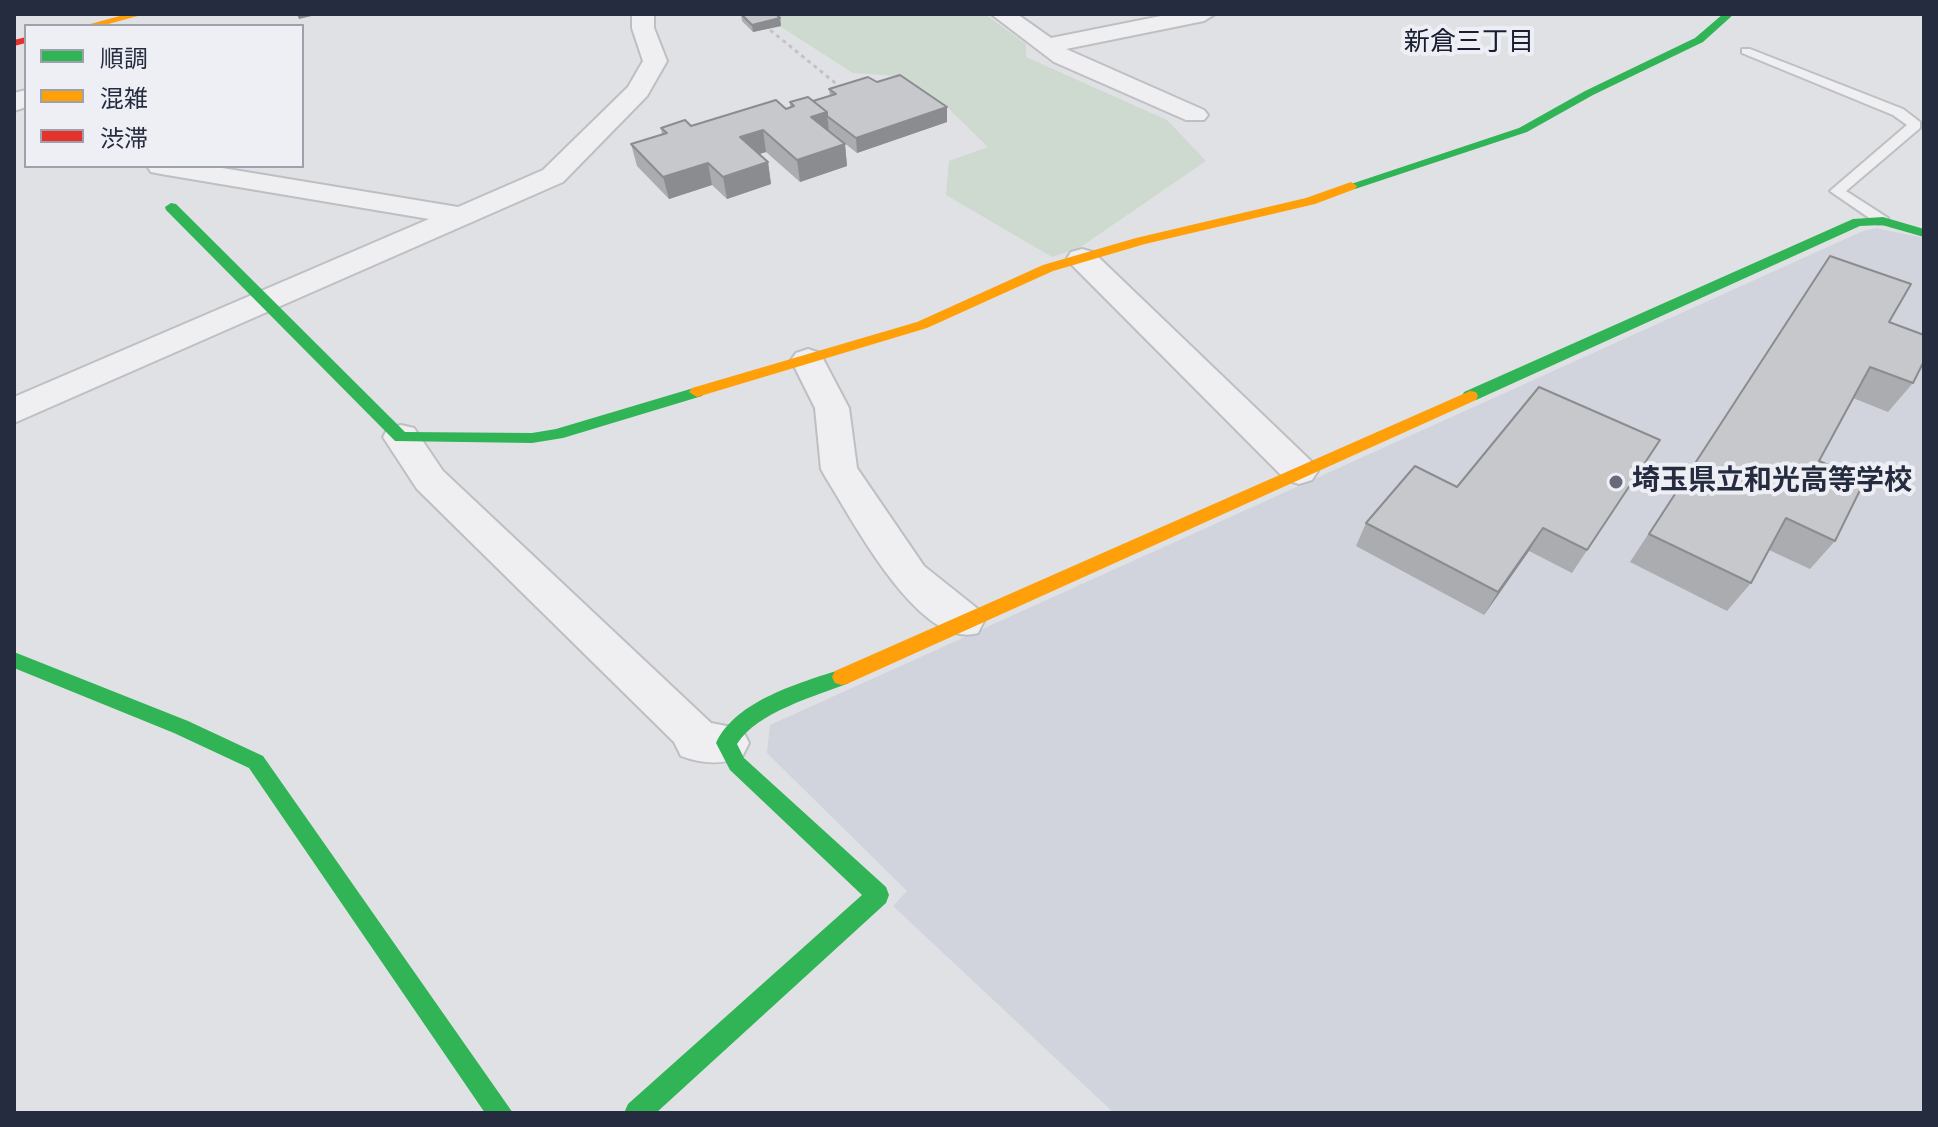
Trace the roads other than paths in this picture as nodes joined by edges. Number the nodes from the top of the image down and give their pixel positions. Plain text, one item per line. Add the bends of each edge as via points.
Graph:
1 (643, 14) edge
2 (1002, 14) edge
3 (1204, 14) edge
4 (1729, 14) edge
5 (126, 18) edge
6 (98, 24) edge
7 (1046, 46) junction
8 (1746, 51) dead end
9 (1195, 115) dead end
10 (173, 168) edge
11 (171, 207) dead end
12 (461, 216) junction
13 (1883, 221) junction
14 (1924, 233) edge
15 (1082, 258) junction
16 (267, 301) junction
17 (808, 360) junction
18 (14, 411) edge
19 (401, 437) junction
20 (1299, 471) junction
21 (963, 621) junction
22 (14, 660) edge
23 (726, 743) junction
24 (500, 1113) edge
25 (637, 1113) edge

1 - 12 street via 655,61 638,91 553,176
2 - 7 street
3 - 7 street
4 - 15 street via 1699,40 1523,130 1310,201
5 - 6 street
7 - 9 street
8 - 13 lane via 1898,112 1915,125 1837,191
10 - 12 street
11 - 16 street
12 - 16 street
13 - 14 street
13 - 20 street via 1858,222
15 - 17 street via 922,325
15 - 20 street
16 - 18 street
16 - 19 street
17 - 19 street via 557,434
17 - 21 street via 832,408 839,469 910,577
19 - 23 street via 430,480 692,730 697,742
20 - 21 street
21 - 23 street via 747,719 731,730
22 - 24 street via 256,762
23 - 25 street via 737,764 878,895

